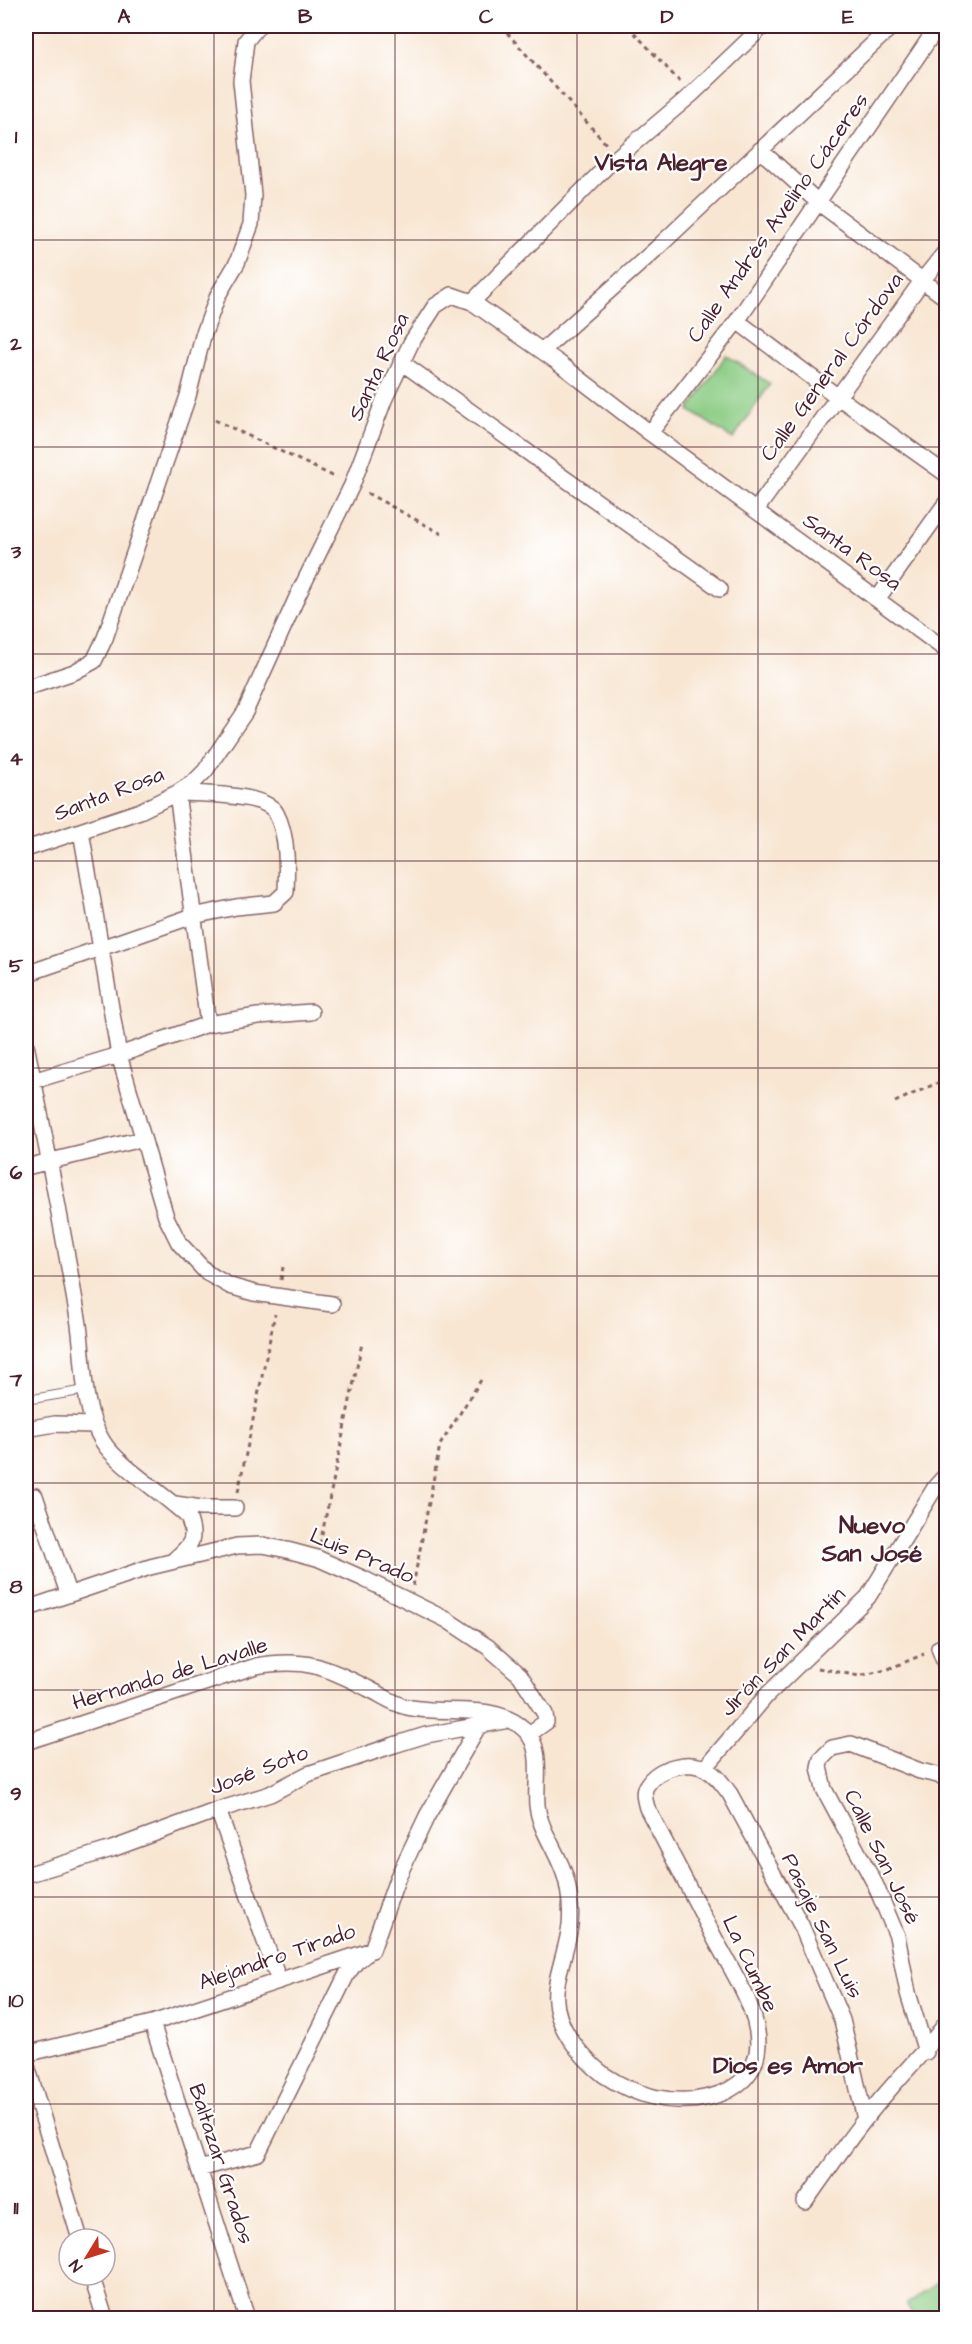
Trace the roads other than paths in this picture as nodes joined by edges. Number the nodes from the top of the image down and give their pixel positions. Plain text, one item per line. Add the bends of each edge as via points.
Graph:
1 (258, 26) edge
2 (763, 26) edge
3 (892, 26) edge
4 (938, 26) edge
5 (760, 150) junction
6 (819, 203) junction
7 (946, 251) edge
8 (922, 281) junction
9 (946, 298) edge
10 (472, 302) junction
11 (737, 321) junction
12 (542, 351) junction
13 (401, 362) junction
14 (838, 397) junction
15 (650, 432) junction
16 (946, 474) edge
17 (946, 503) edge
18 (756, 510) junction
19 (720, 589) dead end
20 (878, 598) junction
21 (946, 650) edge
22 (26, 688) edge
23 (177, 793) junction
24 (81, 831) junction
25 (26, 849) edge
26 (193, 916) junction
27 (100, 948) junction
28 (26, 974) edge
29 (311, 1012) dead end
30 (208, 1024) junction
31 (26, 1045) edge
32 (119, 1055) junction
33 (29, 1082) edge
34 (141, 1139) junction
35 (49, 1162) junction
36 (26, 1167) edge
37 (332, 1304) dead end
38 (86, 1390) junction
39 (26, 1400) edge
40 (94, 1425) junction
41 (26, 1429) edge
42 (946, 1475) edge
43 (35, 1496) dead end
44 (175, 1504) junction
45 (235, 1508) road end
46 (172, 1562) junction
47 (68, 1593) junction
48 (26, 1609) edge
49 (939, 1648) road end
50 (946, 1666) edge
51 (513, 1720) junction
52 (479, 1725) junction
53 (529, 1734) junction
54 (26, 1742) edge
55 (705, 1768) junction
56 (946, 1777) edge
57 (218, 1810) junction
58 (26, 1875) edge
59 (372, 1950) junction
60 (279, 1981) junction
61 (152, 2023) junction
62 (946, 2023) edge
63 (926, 2052) junction
64 (26, 2054) edge
65 (26, 2063) edge
66 (865, 2119) junction
67 (199, 2169) junction
68 (805, 2202) dead end
69 (76, 2227) edge
70 (95, 2287) edge
71 (105, 2319) edge
72 (247, 2319) edge

1 - 22 street via 246,41 242,81 253,195 251,224 202,336 188,396 94,661
2 - 10 street via 618,158
3 - 5 street
4 - 6 street, Calle Andrés Avelino Cáceres
5 - 6 street
5 - 12 street
6 - 8 street
6 - 11 street, Calle Andrés Avelino Cáceres
7 - 8 street, Calle General Córdova
8 - 9 street
8 - 14 street, Calle General Córdova
10 - 12 street, Santa Rosa
10 - 13 street, Santa Rosa via 452,295 435,306
11 - 14 street
11 - 15 street, Calle Andrés Avelino Cáceres
12 - 15 street, Santa Rosa
13 - 19 street
13 - 23 street, Santa Rosa via 352,485 245,712 205,771
14 - 16 street
14 - 18 street, Calle General Córdova
15 - 18 street, Santa Rosa
17 - 20 street
18 - 20 street, Santa Rosa
20 - 21 street, Santa Rosa
23 - 24 street, Santa Rosa via 140,811
23 - 26 street
23 - 26 street via 267,804 276,812 284,839 286,892 273,903
24 - 25 street, Santa Rosa
24 - 27 street
26 - 27 street
26 - 30 street
27 - 28 street
27 - 32 street
29 - 30 street
30 - 32 street
31 - 33 street
32 - 33 street
32 - 34 street
33 - 35 street
34 - 35 street
34 - 37 street via 166,1217 179,1244 207,1273 254,1293
35 - 36 street
35 - 38 street via 79,1321
38 - 39 lane
38 - 40 street
40 - 41 street via 55,1424
40 - 44 street via 116,1456
42 - 55 street, Jirón San Martín via 868,1597 767,1695
43 - 47 street
44 - 45 street
44 - 46 street via 188,1517 193,1530 191,1545
46 - 47 street, Luis Prado
46 - 53 street, Luis Prado via 237,1546 263,1545 316,1558 410,1601 489,1647 520,1675 547,1719
47 - 48 street, Luis Prado
49 - 50 street
51 - 52 street, José Soto
51 - 53 street, Hernando de Lavalle
51 - 54 street, Hernando de Lavalle via 476,1712 405,1707 332,1671 311,1664 279,1662 256,1666
52 - 57 street, José Soto via 383,1748 308,1774 270,1794
52 - 59 street, Alejandro Tirado via 427,1816 397,1879
53 - 55 street, La Cumbe via 537,1760 540,1822 561,1866 568,1897 569,1931 556,1983 560,2023 577,2049 602,2073 631,2090 683,2101 703,2099 742,2083 750,2074 758,2045 749,2006 644,1796 646,1785 661,1772 683,1765
55 - 66 street, Pasaje San Luis via 718,1777 730,1794 801,1925 842,2020
56 - 63 street, Calle San José via 920,1772 851,1744 832,1748 819,1767 820,1779 897,1936 908,1993
57 - 58 street, José Soto
57 - 60 street
59 - 60 street, Alejandro Tirado
59 - 67 street via 347,1974 258,2153
60 - 61 street, Alejandro Tirado
61 - 64 street, Alejandro Tirado
61 - 67 street, Baltazar Grados
62 - 63 street
63 - 66 street
65 - 69 street
66 - 68 street
67 - 72 street, Baltazar Grados
70 - 71 street

